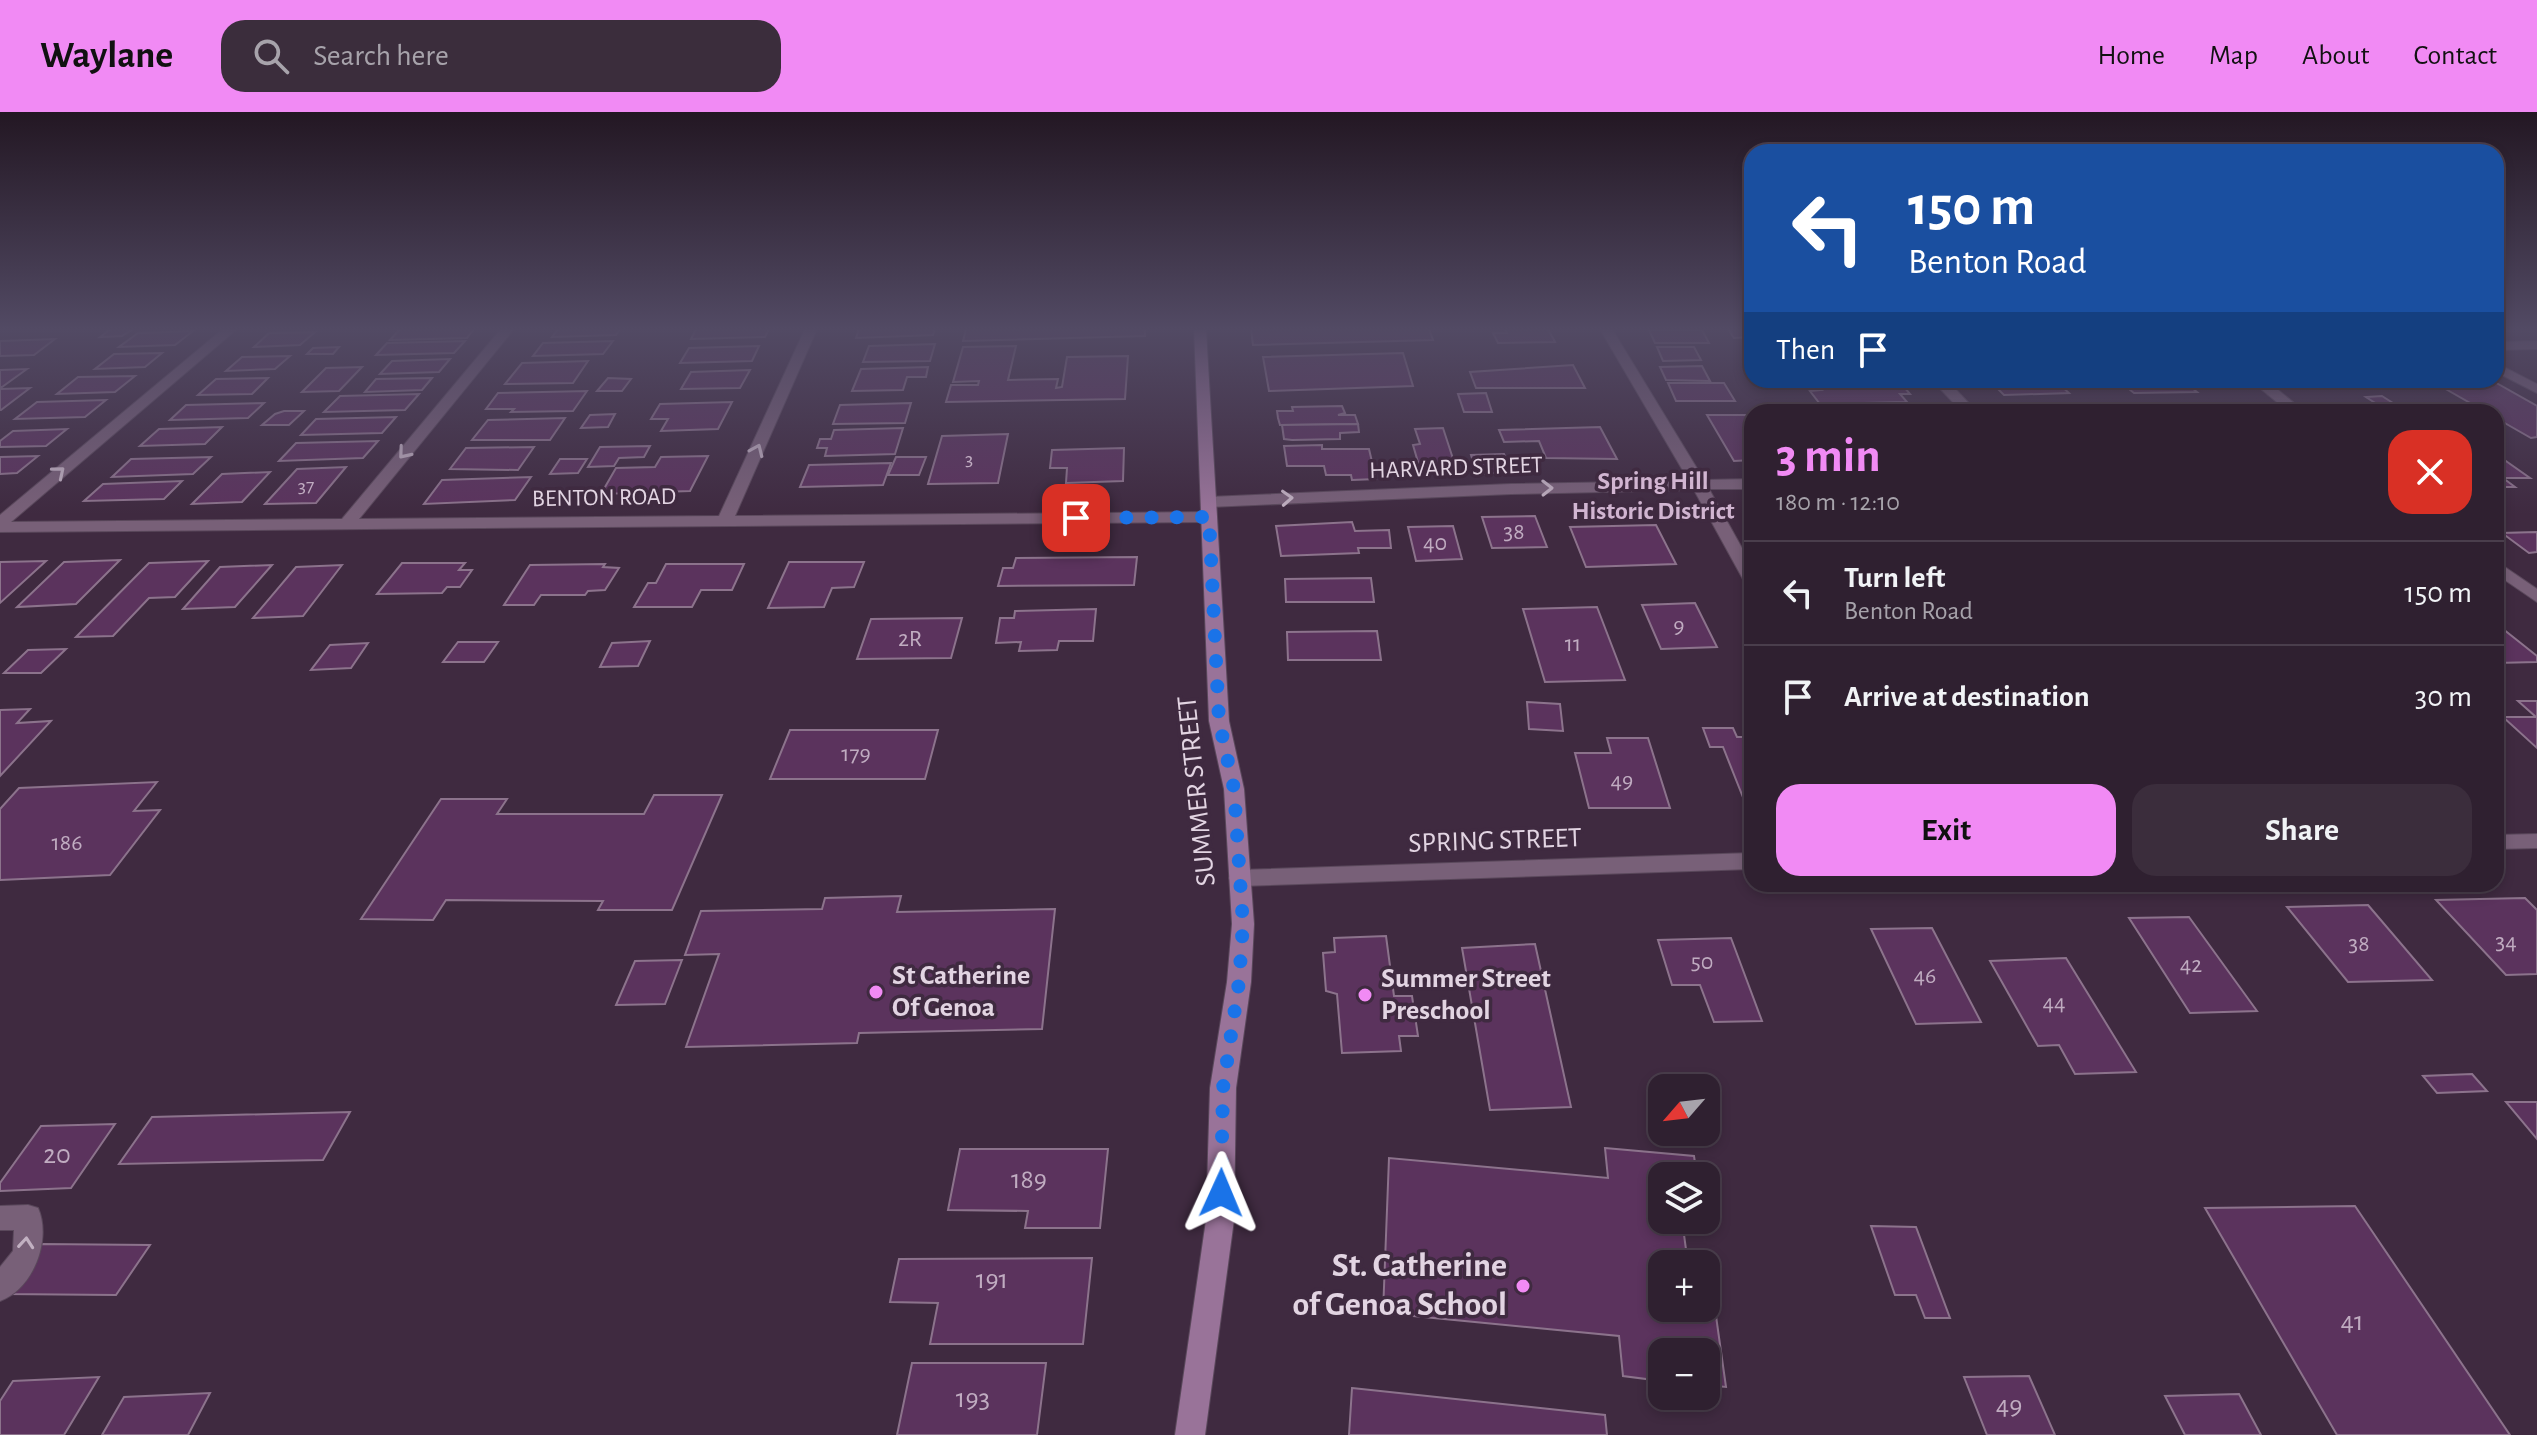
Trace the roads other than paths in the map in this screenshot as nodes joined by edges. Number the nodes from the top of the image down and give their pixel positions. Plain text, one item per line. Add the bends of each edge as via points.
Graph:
1 (158, 391) edge
2 (457, 391) edge
3 (783, 391) edge
4 (1203, 391) edge
5 (1643, 391) edge
6 (2271, 391) edge
7 (2288, 404) edge
8 (1744, 484) edge
9 (1700, 485) junction
10 (1209, 509) junction
11 (725, 521) junction
12 (0, 525) edge
13 (346, 525) junction
14 (1744, 566) edge
15 (2504, 572) edge
16 (2537, 597) edge
17 (2537, 841) edge
18 (2504, 842) edge
19 (1744, 861) edge
20 (1240, 878) junction
21 (0, 1218) edge
22 (0, 1288) edge
23 (1190, 1435) edge

12 -> 1 street
2 -> 13 street
11 -> 3 street
4 - 10 main road, SUMMER STREET
5 - 9 street
6 - 7 street
8 - 9 street, HARVARD STREET
10 -> 9 street, HARVARD STREET via 1511,489
9 - 14 street
10 - 11 street, BENTON ROAD
10 - 20 main road, SUMMER STREET via 1219,721 1234,789
11 - 13 street, BENTON ROAD
12 - 13 street, BENTON ROAD
15 - 16 street
17 - 18 street
19 - 20 street, SPRING STREET
20 - 23 main road, SUMMER STREET via 1242,940 1223,1088 1220,1220
22 -> 21 street via 27,1255 28,1217

